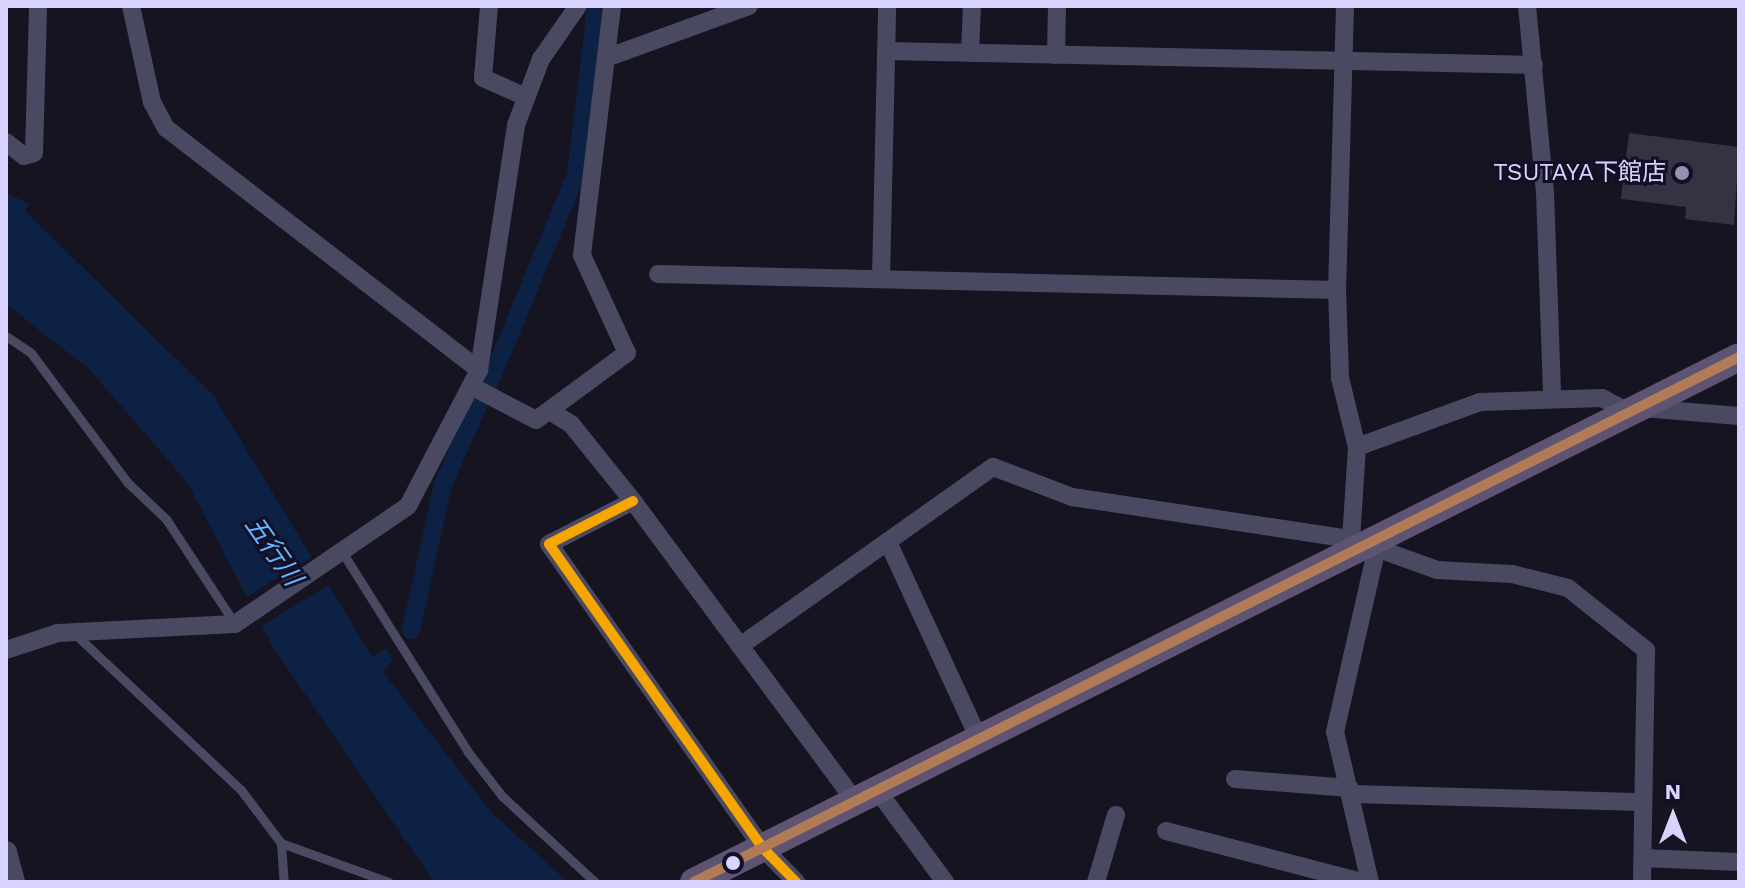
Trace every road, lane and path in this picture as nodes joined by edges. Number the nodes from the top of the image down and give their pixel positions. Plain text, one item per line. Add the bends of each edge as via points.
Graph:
1 (38, 6) edge
2 (131, 6) edge
3 (489, 6) edge
4 (578, 6) edge
5 (612, 6) edge
6 (749, 6) edge
7 (887, 6) edge
8 (972, 6) edge
9 (1057, 6) edge
10 (1345, 6) edge
11 (1527, 6) edge
12 (886, 51) junction
13 (970, 53) junction
14 (1056, 55) junction
15 (606, 58) junction
16 (1343, 64) junction
17 (1534, 65) junction
18 (526, 97) junction
19 (6, 142) edge
20 (658, 274) dead end
21 (881, 278) junction
22 (1337, 290) junction
23 (6, 336) edge
24 (1739, 357) edge
25 (475, 378) junction
26 (1552, 397) junction
27 (550, 411) junction
28 (1637, 411) junction
29 (1739, 416) edge
30 (1357, 447) junction
31 (633, 501) junction
32 (888, 542) junction
33 (1365, 546) junction
34 (339, 558) junction
35 (238, 622) junction
36 (73, 632) junction
37 (740, 646) junction
38 (6, 650) edge
39 (979, 739) junction
40 (1235, 779) dead end
41 (1351, 791) junction
42 (866, 795) junction
43 (1643, 802) junction
44 (1116, 815) dead end
45 (1166, 831) dead end
46 (281, 843) junction
47 (762, 847) junction
48 (1643, 858) junction
49 (1739, 862) edge
50 (284, 882) edge
51 (389, 882) edge
52 (595, 882) edge
53 (694, 882) edge
54 (796, 882) edge
55 (945, 882) edge
56 (1096, 882) edge
57 (1362, 882) edge
58 (1370, 882) edge
59 (1642, 882) edge

1 - 19 street via 34,153 24,156
2 - 25 street via 152,102 166,128
3 - 18 street via 483,78
4 - 18 street via 541,59
5 - 15 street
6 - 15 street
7 - 12 street
8 - 13 street
9 - 14 street
10 - 16 street
11 - 17 street
12 - 13 street
12 - 21 street
13 - 14 street
14 - 16 street
15 - 27 street via 582,255 627,353
16 - 17 street
16 - 22 street
17 - 26 street
18 - 25 street via 505,178
20 - 21 street
21 - 22 street
22 - 30 street via 1340,378
23 - 35 lane via 31,353 127,482 166,519
24 - 28 main road
25 - 27 street via 527,419
25 - 34 street via 421,491
26 - 28 street via 1602,398
26 - 30 street via 1480,402
27 - 31 street via 571,424
28 - 29 street
28 - 33 main road
30 - 33 street
31 - 37 street
31 - 47 street via 549,544
32 - 33 street via 993,467 1072,497
32 - 37 street
32 - 39 street
33 - 39 main road
33 - 41 street via 1335,732
33 - 43 street via 1437,570 1512,574 1568,588 1646,650
34 - 35 street
34 - 52 lane via 502,796
35 - 36 street
36 - 38 street
36 - 46 lane via 241,790
37 - 42 street
39 - 42 main road
40 - 41 street
41 - 43 street
41 - 58 street
42 - 47 main road
42 - 55 street
43 - 48 street
44 - 56 street
45 - 57 street
46 - 50 lane
46 - 51 lane
47 - 53 main road
47 - 54 street
48 - 49 street
48 - 59 street

